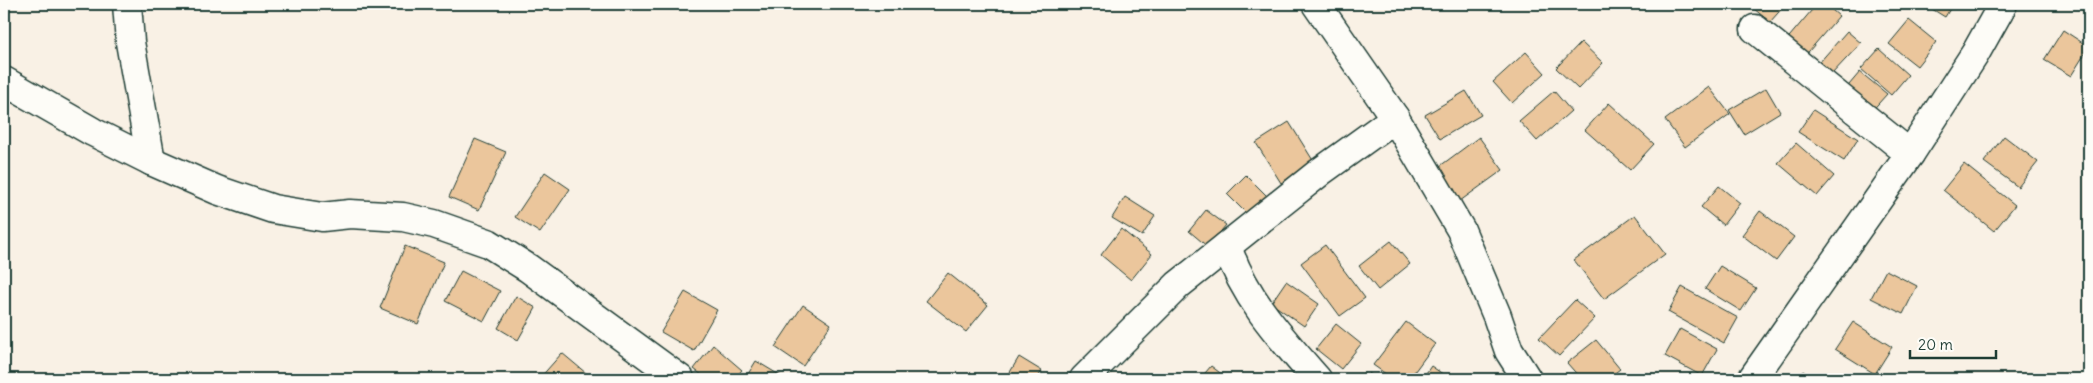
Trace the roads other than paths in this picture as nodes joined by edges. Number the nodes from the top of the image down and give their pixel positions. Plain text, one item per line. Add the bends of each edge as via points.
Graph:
1 (127, 4) edge
2 (1316, 4) edge
3 (2003, 4) edge
4 (1755, 29) dead end
5 (4, 81) edge
6 (1395, 118) junction
7 (1910, 154) junction
8 (152, 161) junction
9 (1227, 246) junction
10 (680, 379) edge
11 (1084, 379) edge
12 (1317, 379) edge
13 (1526, 379) edge
14 (1752, 379) edge

1 - 8 street via 130,42
2 - 6 street
3 - 7 street via 1975,54
4 - 7 street
5 - 8 street via 93,132
6 - 9 street
6 - 13 street via 1461,230 1509,351
7 - 14 street
8 - 10 street via 217,190 273,209 322,217 350,214 403,218 434,224 488,243 528,268
9 - 11 street via 1178,285
9 - 12 street via 1233,264 1254,301

